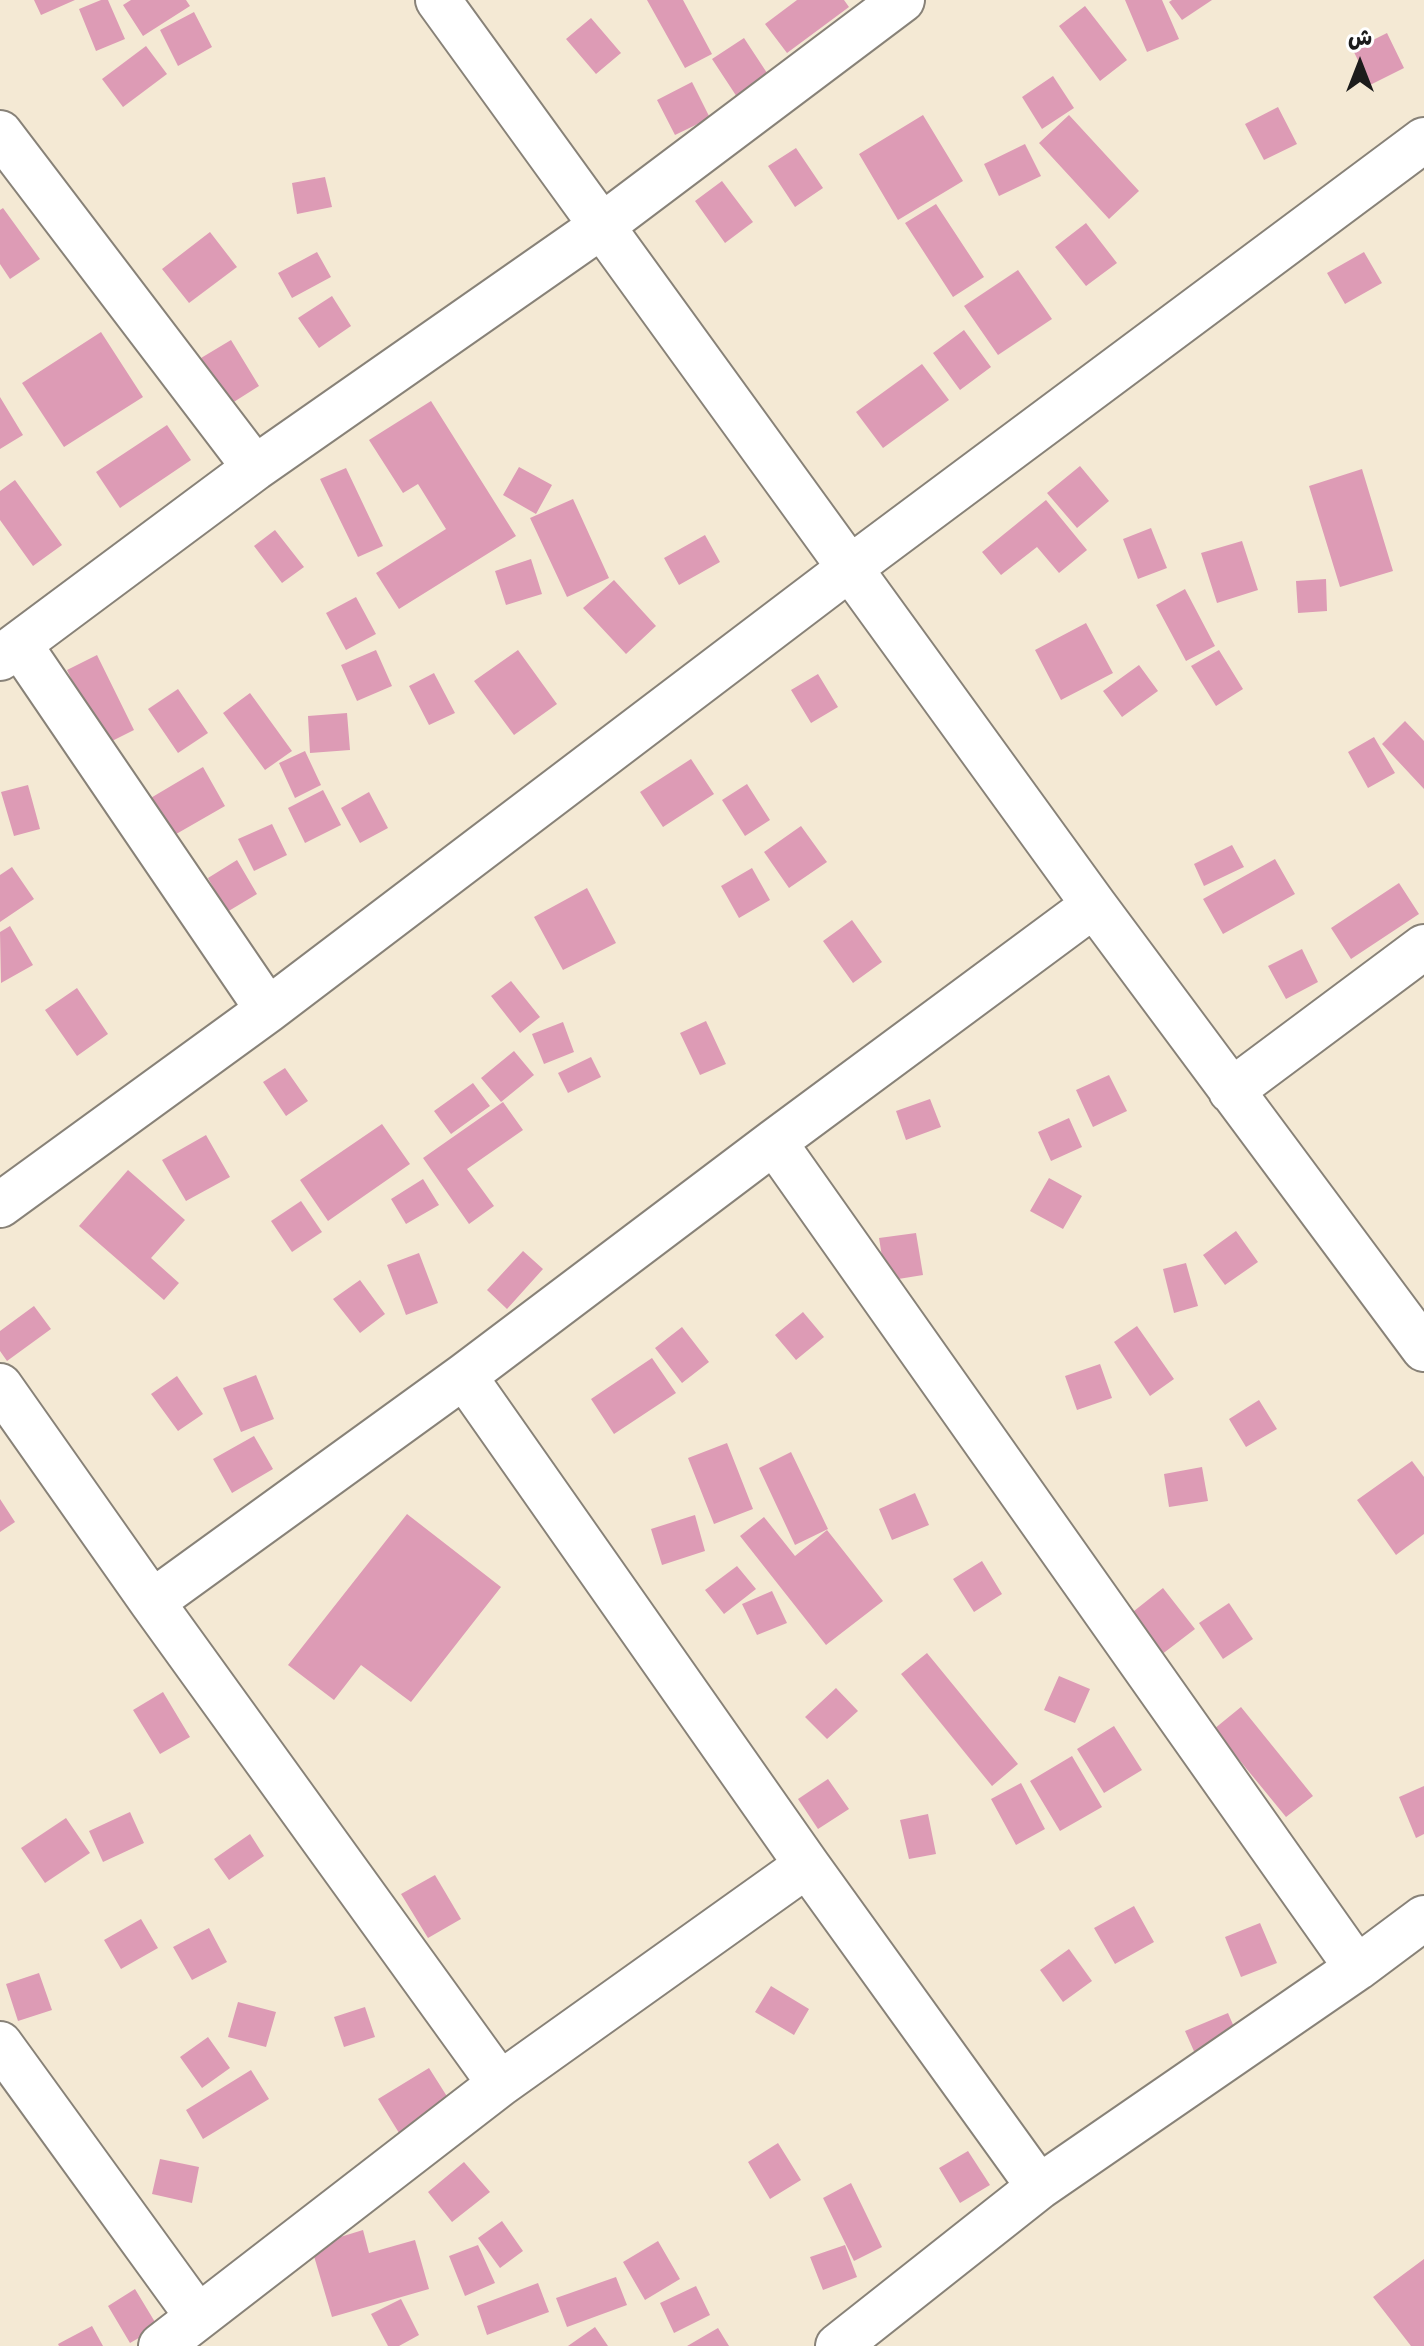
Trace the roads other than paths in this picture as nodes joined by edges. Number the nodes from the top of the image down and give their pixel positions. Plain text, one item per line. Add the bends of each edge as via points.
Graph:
1 (438, 0) edge
2 (902, 0) edge
3 (1424, 140) edge
4 (4, 146) edge
5 (603, 225) junction
6 (255, 468) junction
7 (850, 568) junction
8 (10, 651) edge
9 (1094, 905) junction
10 (1424, 947) edge
11 (268, 1010) junction
12 (1231, 1091) junction
13 (774, 1142) junction
14 (0, 1205) edge
15 (1424, 1349) edge
16 (464, 1376) junction
17 (0, 1386) edge
18 (152, 1602) junction
19 (807, 1865) junction
20 (1424, 1918) edge
21 (1357, 1968) junction
22 (0, 2044) edge
23 (500, 2084) junction
24 (1039, 2187) junction
25 (198, 2317) junction
26 (161, 2346) edge
27 (838, 2346) edge

1 - 5 street
2 - 5 street
3 - 7 street
4 - 6 street
5 - 6 street
5 - 7 street
6 - 8 street
7 - 9 street
7 - 11 street
8 - 11 street
9 - 12 street
9 - 13 street
10 - 12 street
11 - 14 street
12 - 15 street
13 - 16 street
13 - 21 street
16 - 18 street
16 - 19 street
17 - 18 street
18 - 23 street
19 - 23 street
19 - 24 street
20 - 21 street
21 - 24 street
22 - 25 street
23 - 25 street
24 - 27 street
25 - 26 street

